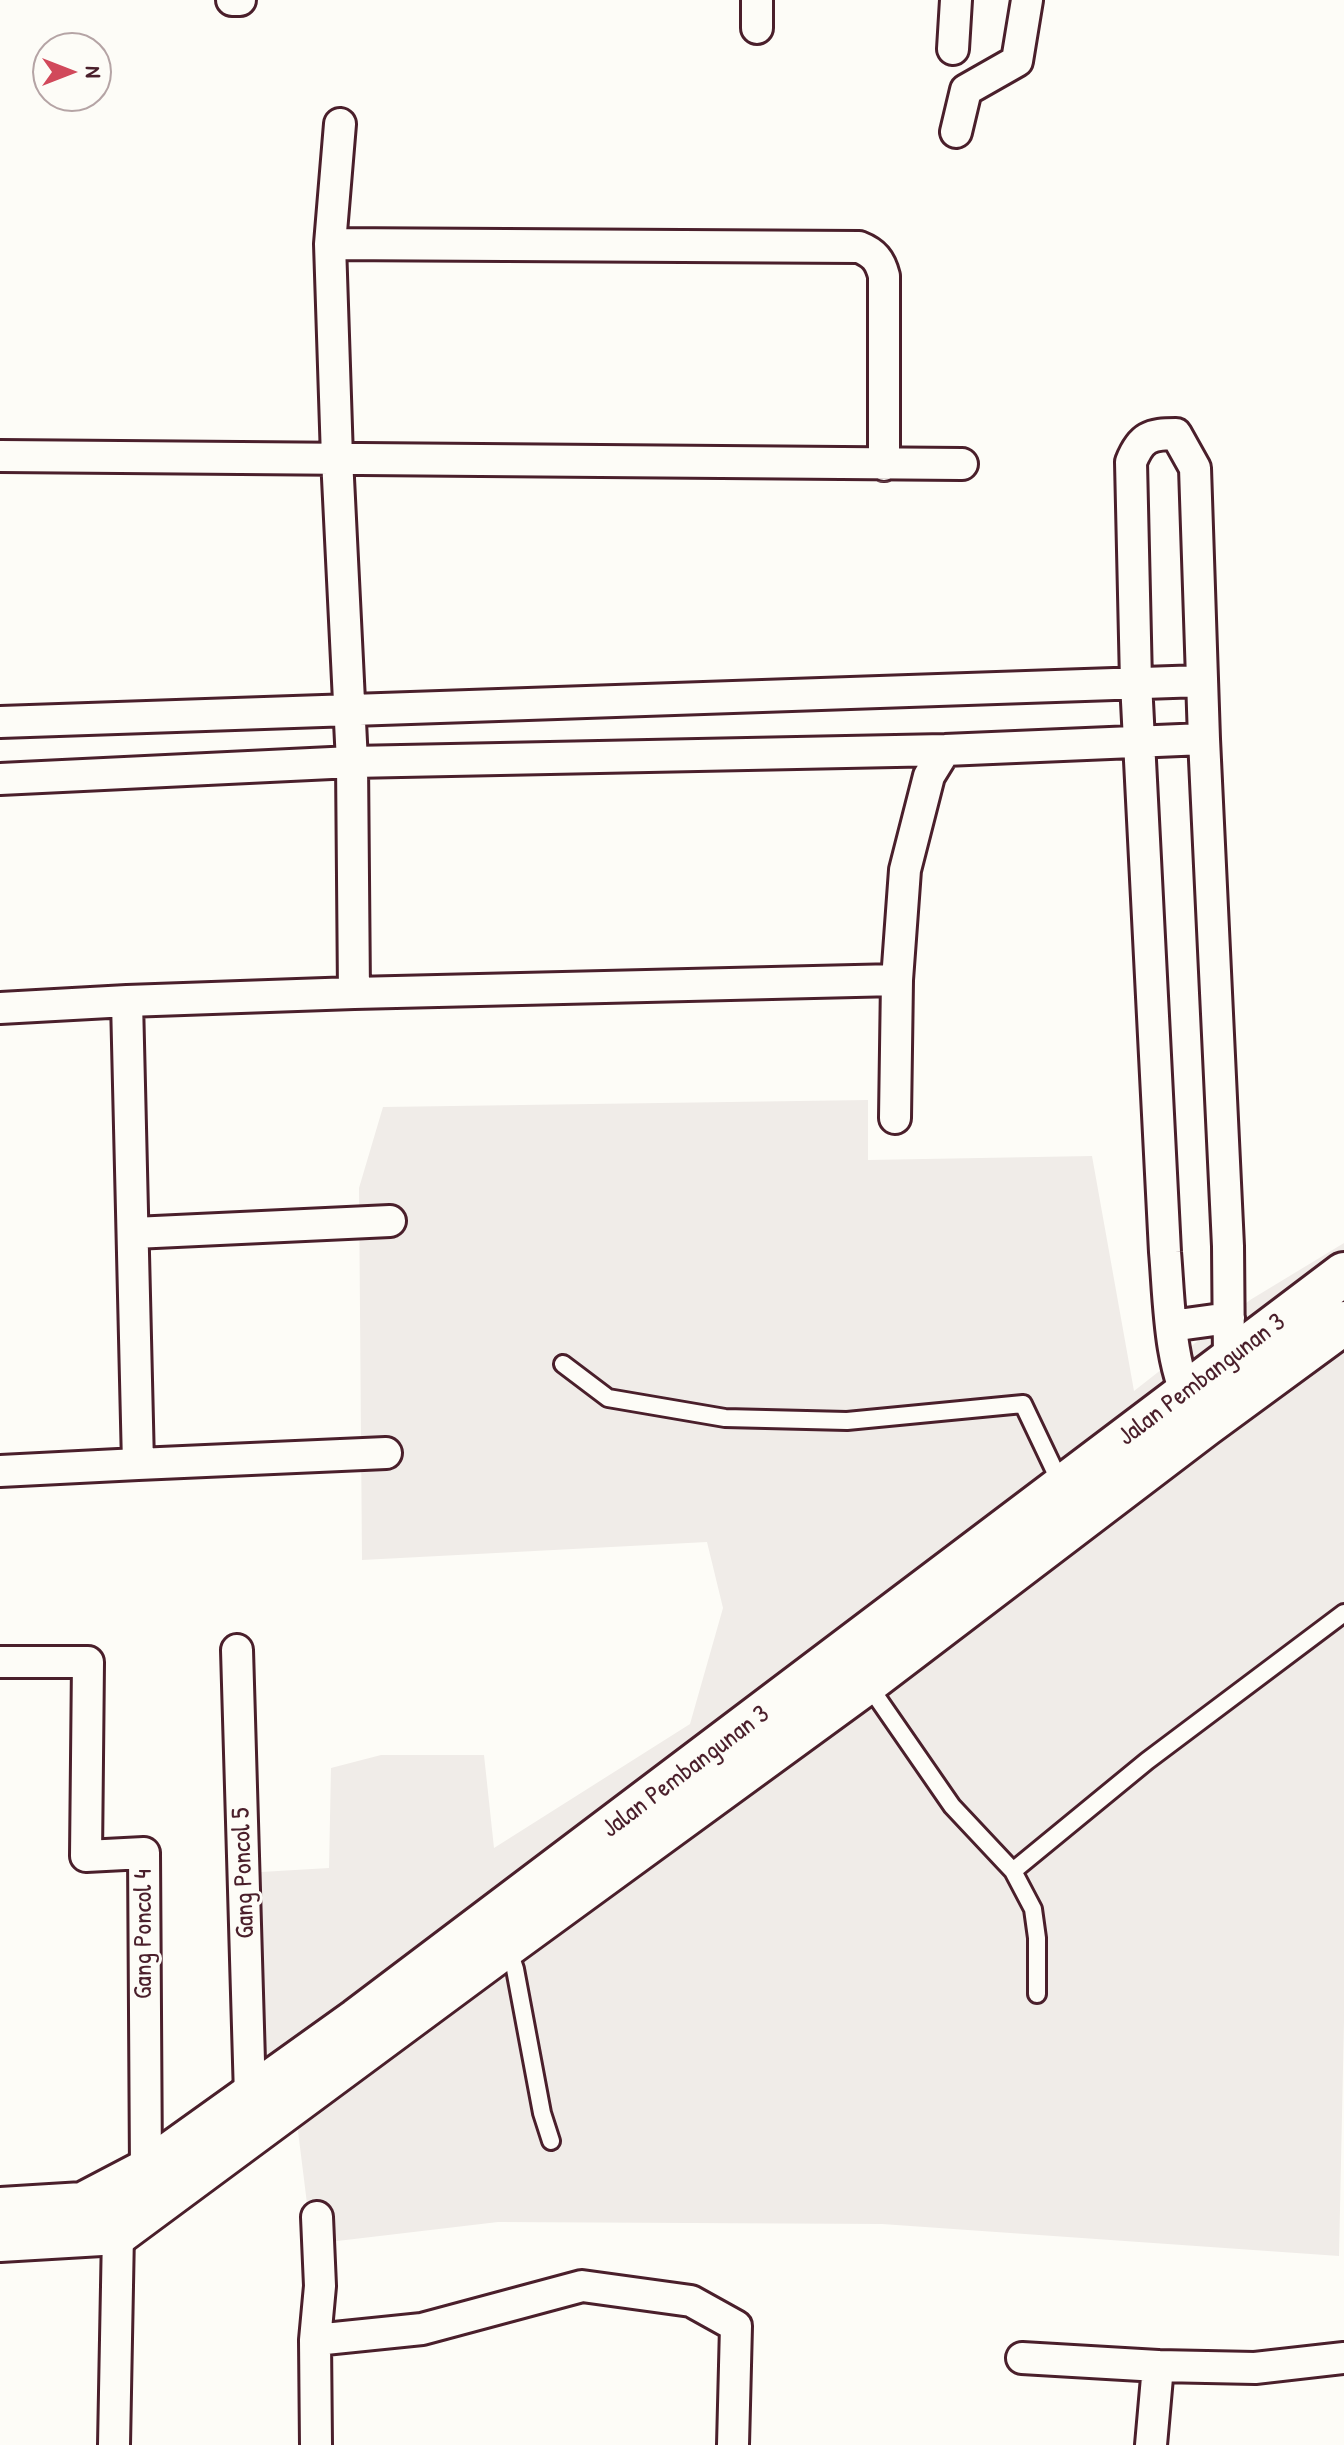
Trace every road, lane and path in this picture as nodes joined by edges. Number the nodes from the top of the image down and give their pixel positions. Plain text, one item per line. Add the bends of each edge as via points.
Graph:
1 (232, 0) edge
2 (240, 0) edge
3 (956, 0) edge
4 (1027, 0) edge
5 (953, 49) dead end
6 (340, 124) dead end
7 (956, 132) dead end
8 (330, 244) junction
9 (0, 456) edge
10 (337, 458) junction
11 (962, 464) dead end
12 (884, 465) junction
13 (1202, 681) junction
14 (1136, 682) junction
15 (348, 711) junction
16 (0, 722) edge
17 (1204, 739) junction
18 (1140, 741) junction
19 (945, 750) junction
20 (352, 762) junction
21 (0, 779) edge
22 (897, 980) junction
23 (354, 993) junction
24 (127, 1001) junction
25 (0, 1008) edge
26 (895, 1118) dead end
27 (390, 1221) dead end
28 (134, 1233) junction
29 (1344, 1274) edge
30 (1229, 1318) junction
31 (1344, 1323) edge
32 (1171, 1326) junction
33 (563, 1364) dead end
34 (1239, 1377) junction
35 (1194, 1409) junction
36 (386, 1453) dead end
37 (138, 1464) junction
38 (0, 1471) edge
39 (1062, 1487) junction
40 (953, 1594) junction
41 (1344, 1613) edge
42 (237, 1650) dead end
43 (0, 1662) edge
44 (866, 1683) junction
45 (1013, 1871) junction
46 (507, 1945) junction
47 (1037, 1994) dead end
48 (365, 2032) junction
49 (250, 2096) junction
50 (551, 2141) dead end
51 (146, 2171) junction
52 (0, 2209) edge
53 (317, 2217) dead end
54 (118, 2233) junction
55 (0, 2240) edge
56 (315, 2340) junction
57 (1022, 2358) dead end
58 (1344, 2358) edge
59 (1158, 2366) junction
60 (114, 2445) edge
61 (316, 2445) edge
62 (733, 2445) edge
63 (1151, 2445) edge

1 - 2 street
3 - 5 street
4 - 7 street via 1017,61 966,90
6 - 8 street
8 - 10 street
8 - 12 street via 866,250 878,259 884,276
9 - 10 street
10 - 12 street
10 - 15 street
11 - 12 street
13 - 14 street
13 - 14 street via 1195,468 1176,434 1155,434 1138,446 1131,462
13 - 17 street
14 - 15 street
14 - 18 street
15 - 16 street
15 - 20 street
17 - 18 street
17 - 30 street
18 - 19 street
18 - 32 street
19 - 20 street
19 - 22 street via 929,776 905,870
20 - 21 street
20 - 23 street
22 - 23 street
22 - 26 street
23 - 24 street
24 - 25 street
24 - 28 street
27 - 28 street
28 - 37 street
29 - 34 street, Jalan Pembangunan 3
30 - 32 street
30 - 34 street
31 - 34 street, Jalan Pembangunan 3
32 - 35 street
33 - 39 lane via 608,1398 725,1418 847,1421 1023,1404
34 - 35 street, Jalan Pembangunan 3
35 - 39 street, Jalan Pembangunan 3
35 - 40 street, Jalan Pembangunan 3
36 - 37 street
37 - 38 street
39 - 40 street, Jalan Pembangunan 3
40 - 44 street, Jalan Pembangunan 3
40 - 48 street, Jalan Pembangunan 3
41 - 45 lane via 1147,1761
42 - 49 street, Gang Poncol 5
43 - 51 street, Gang Poncol 4 via 88,1662 86,1856 144,1853
44 - 45 lane via 952,1806
44 - 46 street, Jalan Pembangunan 3
45 - 47 lane via 1033,1909
46 - 48 street, Jalan Pembangunan 3
46 - 50 lane
48 - 49 street, Jalan Pembangunan 3
48 - 54 street, Jalan Pembangunan 3
49 - 51 street, Jalan Pembangunan 3
51 - 52 street, Jalan Pembangunan 3 via 83,2204
53 - 56 street via 320,2286
54 - 55 street
54 - 60 street
56 - 61 street
56 - 62 street via 422,2329 582,2286 691,2301 736,2326
57 - 59 street
58 - 59 street via 1255,2368
59 - 63 street

